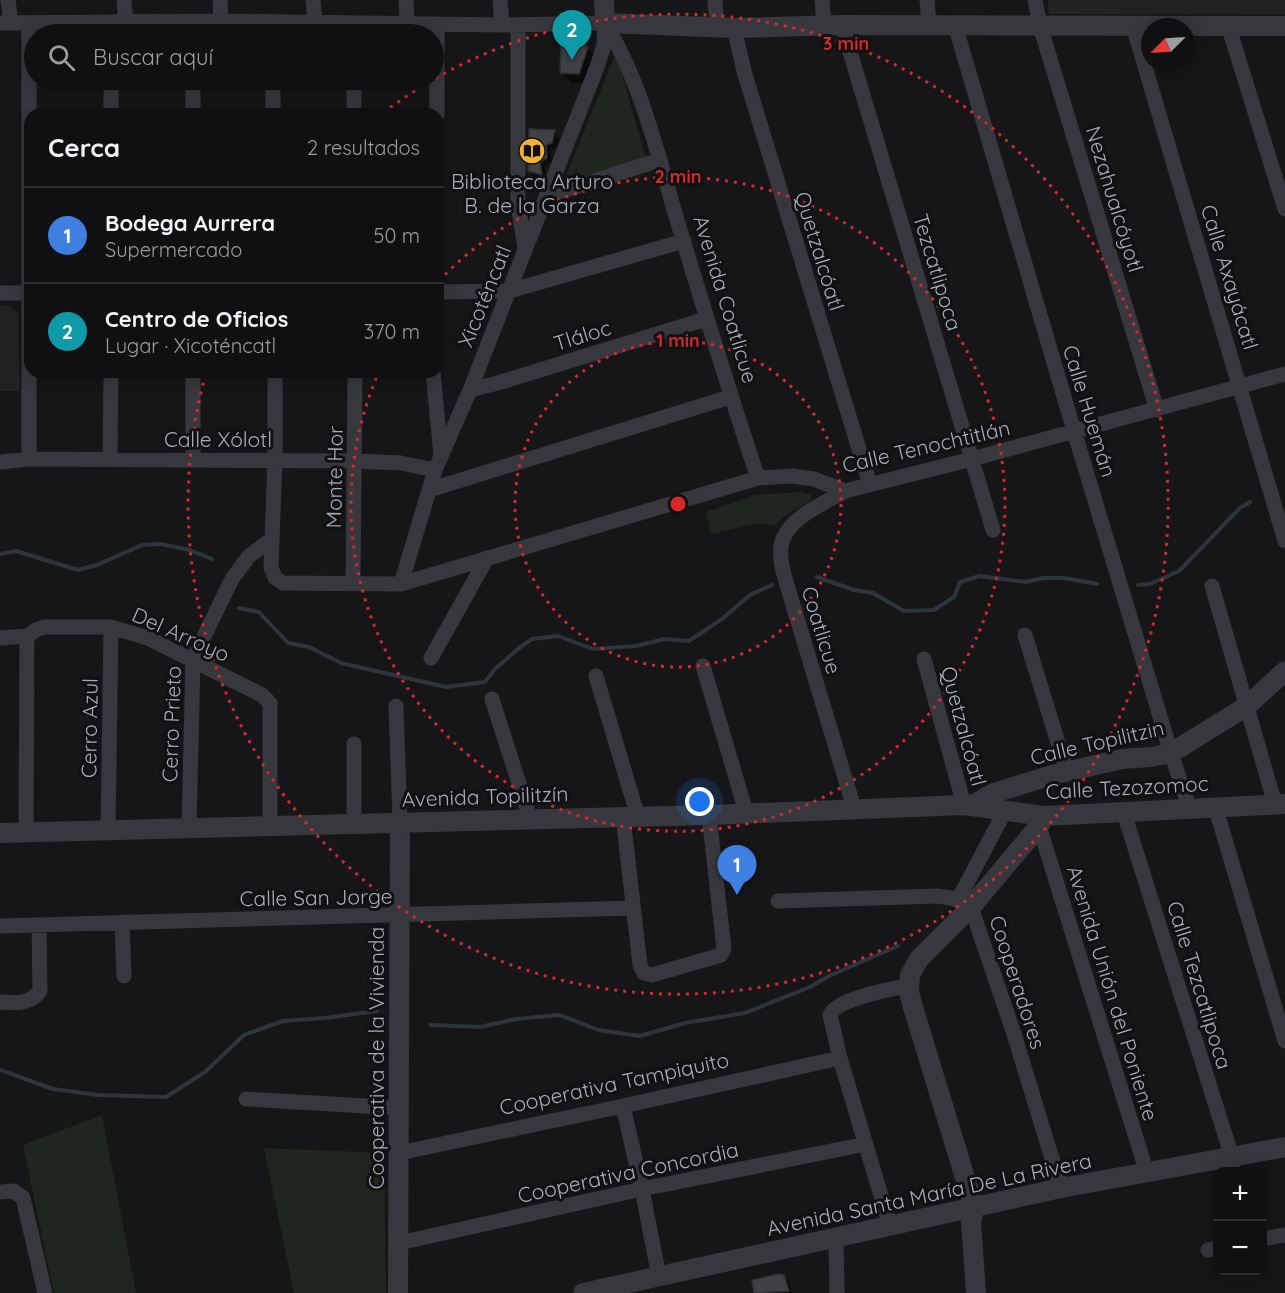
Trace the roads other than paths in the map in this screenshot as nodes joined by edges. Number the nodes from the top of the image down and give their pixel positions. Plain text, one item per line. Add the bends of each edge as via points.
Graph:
1 (8, 0) edge
2 (124, 0) edge
3 (220, 0) edge
4 (313, 0) edge
5 (406, 0) edge
6 (500, 0) edge
7 (604, 0) edge
8 (715, 0) edge
9 (822, 0) edge
10 (927, 0) edge
11 (1035, 0) edge
12 (221, 21) junction
13 (315, 22) junction
14 (5, 23) edge
15 (28, 23) joint
16 (407, 23) junction
17 (605, 23) junction
18 (50, 24) edge
19 (117, 24) edge
20 (209, 24) edge
21 (243, 24) edge
22 (301, 24) edge
23 (326, 24) edge
24 (398, 24) edge
25 (422, 24) edge
26 (444, 25) edge
27 (502, 25) junction
28 (518, 25) junction
29 (833, 25) junction
30 (955, 25) junction
31 (1228, 25) junction
32 (929, 26) junction
33 (1040, 26) junction
34 (1133, 26) junction
35 (1285, 26) edge
36 (726, 27) junction
37 (28, 90) edge
38 (111, 90) edge
39 (193, 90) edge
40 (273, 90) edge
41 (354, 90) edge
42 (437, 90) edge
43 (29, 108) edge
44 (111, 108) edge
45 (193, 108) edge
46 (273, 108) edge
47 (354, 108) edge
48 (437, 108) edge
49 (660, 160) junction
50 (546, 196) junction
51 (1285, 209) edge
52 (684, 242) junction
53 (525, 250) junction
54 (509, 291) junction
55 (444, 292) edge
56 (0, 293) edge
57 (24, 293) edge
58 (706, 319) junction
59 (1285, 374) edge
60 (29, 378) edge
61 (111, 378) edge
62 (193, 378) edge
63 (274, 378) edge
64 (355, 378) edge
65 (433, 378) edge
66 (1240, 386) junction
67 (470, 390) junction
68 (730, 397) junction
69 (1157, 410) junction
70 (1074, 431) junction
71 (29, 459) junction
72 (193, 459) junction
73 (972, 459) junction
74 (110, 460) junction
75 (275, 460) junction
76 (355, 461) junction
77 (0, 462) edge
78 (438, 463) junction
79 (758, 478) junction
80 (870, 485) junction
81 (429, 490) junction
82 (845, 491) junction
83 (993, 530) dead end
84 (272, 539) junction
85 (1285, 541) edge
86 (487, 558) junction
87 (353, 583) junction
88 (401, 584) junction
89 (1212, 586) dead end
90 (111, 627) junction
91 (1025, 635) dead end
92 (27, 636) junction
93 (0, 638) edge
94 (431, 658) dead end
95 (193, 659) junction
96 (924, 659) dead end
97 (703, 666) dead end
98 (1285, 670) edge
99 (596, 676) dead end
100 (492, 699) dead end
101 (396, 706) dead end
102 (1247, 706) junction
103 (354, 744) dead end
104 (1170, 753) junction
105 (1067, 772) junction
106 (1280, 804) edge
107 (967, 805) junction
108 (1189, 807) junction
109 (1215, 807) junction
110 (854, 808) junction
111 (746, 812) junction
112 (1005, 812) junction
113 (1124, 813) junction
114 (709, 815) junction
115 (631, 817) junction
116 (530, 818) junction
117 (1041, 821) junction
118 (400, 823) junction
119 (354, 824) junction
120 (270, 826) junction
121 (189, 828) junction
122 (108, 830) junction
123 (26, 832) junction
124 (0, 833) edge
125 (778, 901) dead end
126 (964, 903) junction
127 (633, 908) junction
128 (401, 916) junction
129 (122, 922) junction
130 (39, 925) junction
131 (0, 926) edge
132 (124, 976) dead end
133 (909, 985) junction
134 (0, 1002) edge
135 (1285, 1041) edge
136 (840, 1058) junction
137 (246, 1099) dead end
138 (623, 1106) junction
139 (399, 1108) junction
140 (866, 1144) junction
141 (1285, 1147) edge
142 (399, 1153) junction
143 (1232, 1164) edge
144 (1147, 1173) junction
145 (1061, 1188) junction
146 (642, 1189) junction
147 (0, 1192) edge
148 (974, 1207) junction
149 (890, 1226) junction
150 (1285, 1235) edge
151 (1267, 1238) edge
152 (836, 1239) junction
153 (399, 1243) junction
154 (659, 1277) junction
155 (45, 1293) edge
156 (398, 1293) edge
157 (583, 1293) edge
158 (837, 1293) edge
159 (976, 1293) edge

1 - 14 street
2 - 19 street
3 - 12 street
4 - 13 street
5 - 16 street
6 - 27 street
7 - 17 street, Avenida Coatlicue
8 - 36 street, Quetzalcóatl
9 - 29 street, Tezcatlipoca
10 - 32 street
11 - 33 street, Nezahualcóyotl
12 - 20 street
12 - 21 street
13 - 22 street
13 - 23 street
14 - 15 street
15 - 18 street
16 - 24 street
16 - 25 street
17 - 28 street
17 - 36 street
17 - 49 street, Avenida Coatlicue via 626,60
17 - 50 street, Xicoténcatl via 601,56
26 - 27 street
27 - 28 street
28 - 53 street via 518,204
29 - 32 street
29 - 36 street
29 - 73 street, Tezcatlipoca
30 - 32 street
30 - 33 street
30 - 70 street, Calle Huemán
31 - 34 street
31 - 35 street
31 - 51 street
33 - 34 street
33 - 69 street, Nezahualcóyotl
34 - 66 street, Calle Axayácatl
36 - 80 street, Quetzalcóatl via 744,71
37 - 43 street
38 - 44 street
39 - 45 street
40 - 46 street
41 - 47 street
42 - 48 street
49 - 50 street
49 - 52 street, Avenida Coatlicue
50 - 53 street, Xicoténcatl
52 - 54 street
52 - 58 street, Avenida Coatlicue
53 - 54 street, Xicoténcatl
54 - 55 street
54 - 67 street, Xicoténcatl
56 - 57 street
58 - 67 street, Tláloc
58 - 68 street, Avenida Coatlicue
59 - 66 street, Calle Tenochtitlán
60 - 71 street
61 - 74 street
62 - 72 street
63 - 75 street
64 - 76 street, Monte Hor
65 - 78 street
66 - 69 street, Calle Tenochtitlán
66 - 85 street, Calle Axayácatl
67 - 78 street, Xicoténcatl
68 - 79 street, Avenida Coatlicue
68 - 81 street
69 - 70 street, Calle Tenochtitlán
70 - 73 street, Calle Tenochtitlán
70 - 104 street, Calle Huemán
71 - 74 street, Calle Xólotl
71 - 77 street, Calle Xólotl
72 - 74 street, Calle Xólotl
72 - 75 street, Calle Xólotl
73 - 80 street, Calle Tenochtitlán
73 - 83 street, Tezcatlipoca
75 - 76 street, Calle Xólotl
75 - 84 street
76 - 78 street, Calle Xólotl
76 - 87 street, Monte Hor
78 - 81 street, Xicoténcatl
79 - 82 street, Calle Tenochtitlán via 814,478
79 - 86 street, Calle Tenochtitlán
80 - 82 street, Calle Tenochtitlán
81 - 88 street, Xicoténcatl
82 - 110 street, Coatlicue via 807,513 787,531 781,558
84 - 87 street, Calle Tenochtitlán via 271,567 275,579 283,584
84 - 95 street, Cerro Prieto via 249,556 232,579
86 - 88 street, Calle Tenochtitlán
86 - 94 street
87 - 88 street, Calle Tenochtitlán
89 - 102 street
90 - 92 street, Del Arroyo via 44,627
90 - 95 street, Del Arroyo via 148,638
90 - 122 street, Cerro Azul
91 - 105 street
92 - 93 street, Del Arroyo
92 - 123 street
95 - 120 street, Del Arroyo via 270,703
95 - 121 street, Cerro Prieto
96 - 107 street, Quetzalcóatl
97 - 111 street
98 - 102 street, Calle Topilitzin
99 - 115 street
100 - 116 street
101 - 118 street
102 - 104 street, Calle Topilitzin
102 - 106 street
103 - 119 street
104 - 105 street, Calle Topilitzin
104 - 108 street, Calle Huemán
105 - 107 street, Calle Topilitzin
106 - 109 street, Calle Tezozomoc
107 - 110 street, Avenida Topilitzín
107 - 112 street, Calle Tezozomoc
108 - 109 street, Calle Tezozomoc
108 - 113 street, Calle Tezozomoc
109 - 135 street
110 - 111 street, Avenida Topilitzín
111 - 114 street, Avenida Topilitzín
112 - 117 street, Calle Tezozomoc
112 - 126 street
113 - 117 street, Calle Tezozomoc
113 - 143 street, Calle Tezcatlipoca
114 - 115 street, Avenida Topilitzín
114 - 127 street via 724,945 721,955 652,975 644,973
115 - 116 street, Avenida Topilitzín
115 - 127 street
116 - 118 street, Avenida Topilitzín
117 - 126 street
117 - 144 street, Avenida Unión del Poniente
118 - 119 street, Avenida Topilitzín
118 - 128 street, Cooperativa de la Vivienda
119 - 120 street, Avenida Topilitzín
120 - 121 street, Avenida Topilitzín
121 - 122 street, Avenida Topilitzín
122 - 123 street, Avenida Topilitzín
123 - 124 street, Avenida Topilitzín
125 - 126 street via 937,896
126 - 133 street via 919,958
126 - 145 street, Cooperadores via 1014,1034
127 - 128 street, Calle San Jorge
128 - 129 street, Calle San Jorge
128 - 139 street, Cooperativa de la Vivienda
129 - 130 street, Calle San Jorge
129 - 132 street
130 - 131 street, Calle San Jorge
130 - 134 street via 40,991 21,1003
133 - 136 street via 832,1009 830,1022
133 - 148 street
136 - 138 street, Cooperativa Tampiquito
136 - 140 street
137 - 139 street
138 - 142 street, Cooperativa Tampiquito
138 - 146 street
139 - 142 street, Cooperativa de la Vivienda
140 - 146 street, Cooperativa Concordia
140 - 149 street
141 - 143 street, Avenida Santa María De La Rivera
142 - 153 street, Cooperativa de la Vivienda
143 - 144 street, Avenida Santa María De La Rivera
144 - 145 street, Avenida Santa María De La Rivera
145 - 148 street, Avenida Santa María De La Rivera
146 - 153 street, Cooperativa Concordia
146 - 154 street
147 - 155 street via 14,1191 23,1198
148 - 149 street, Avenida Santa María De La Rivera
148 - 159 street via 971,1223
149 - 152 street, Avenida Santa María De La Rivera
150 - 151 street
152 - 154 street, Avenida Santa María De La Rivera
152 - 158 street
153 - 156 street, Cooperativa de la Vivienda
154 - 157 street, Avenida Santa María De La Rivera

